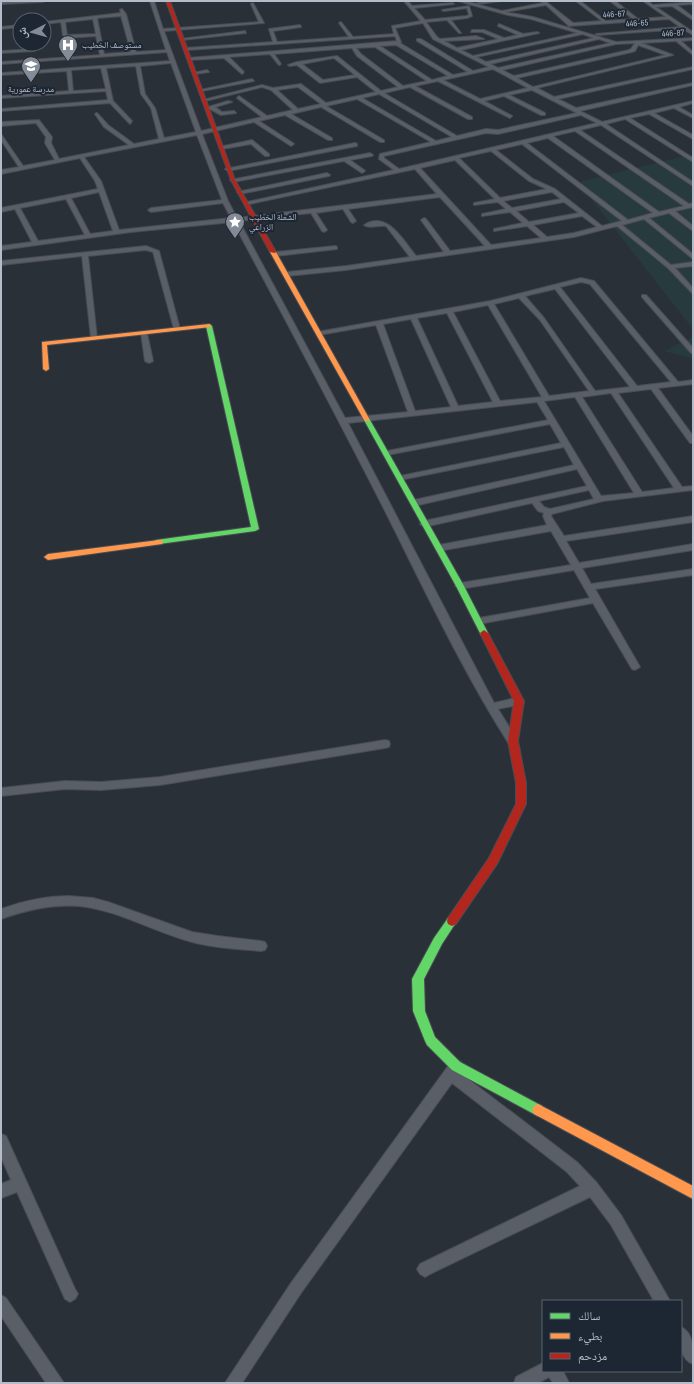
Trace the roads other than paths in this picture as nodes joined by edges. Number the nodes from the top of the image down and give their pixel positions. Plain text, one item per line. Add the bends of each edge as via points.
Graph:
1 (43, 1) edge
2 (152, 1) edge
3 (168, 1) edge
4 (406, 1) edge
5 (440, 1) edge
6 (499, 1) edge
7 (543, 1) edge
8 (578, 1) edge
9 (612, 1) edge
10 (645, 1) edge
11 (681, 2) edge
12 (1, 3) edge
13 (693, 3) edge
14 (253, 4) dead end
15 (467, 4) edge
16 (547, 4) junction
17 (672, 4) junction
18 (652, 6) junction
19 (445, 7) junction
20 (412, 8) junction
21 (121, 9) dead end
22 (498, 11) junction
23 (124, 14) junction
24 (95, 17) junction
25 (668, 18) junction
26 (448, 19) junction
27 (693, 19) edge
28 (637, 20) junction
29 (63, 21) junction
30 (423, 21) junction
31 (52, 22) edge
32 (605, 22) junction
33 (341, 23) dead end
34 (499, 25) dead end
35 (572, 25) junction
36 (300, 26) dead end
37 (560, 26) junction
38 (12, 27) edge
39 (1, 28) edge
40 (683, 28) junction
41 (177, 29) junction
42 (162, 30) junction
43 (245, 32) dead end
44 (460, 32) dead end
45 (470, 32) dead end
46 (585, 32) junction
47 (537, 33) dead end
48 (396, 34) junction
49 (693, 34) edge
50 (97, 35) junction
51 (592, 35) junction
52 (523, 36) junction
53 (352, 38) junction
54 (600, 38) junction
55 (182, 39) junction
56 (437, 39) junction
57 (482, 39) dead end
58 (693, 39) edge
59 (412, 40) dead end
60 (419, 40) junction
61 (504, 40) junction
62 (677, 40) junction
63 (406, 41) dead end
64 (398, 42) junction
65 (285, 43) junction
66 (616, 43) junction
67 (637, 43) junction
68 (276, 44) junction
69 (377, 46) junction
70 (353, 47) junction
71 (458, 49) junction
72 (12, 51) edge
73 (168, 51) junction
74 (1, 52) edge
75 (34, 52) edge
76 (292, 52) junction
77 (271, 53) junction
78 (465, 53) junction
79 (134, 54) junction
80 (188, 54) junction
81 (693, 54) edge
82 (117, 55) junction
83 (102, 56) junction
84 (446, 56) junction
85 (226, 57) junction
86 (472, 57) junction
87 (34, 61) junction
88 (172, 62) junction
89 (304, 62) junction
90 (1, 63) edge
91 (297, 63) junction
92 (279, 64) dead end
93 (290, 64) dead end
94 (484, 64) junction
95 (138, 65) junction
96 (118, 66) junction
97 (103, 67) junction
98 (693, 68) edge
99 (68, 69) junction
100 (494, 69) junction
101 (207, 72) dead end
102 (472, 72) junction
103 (195, 73) junction
104 (242, 73) dead end
105 (1, 74) edge
106 (357, 76) junction
107 (452, 77) junction
108 (513, 78) junction
109 (252, 80) dead end
110 (439, 80) junction
111 (271, 82) dead end
112 (432, 82) junction
113 (693, 84) edge
114 (262, 86) junction
115 (411, 86) junction
116 (402, 88) junction
117 (532, 88) junction
118 (273, 89) junction
119 (107, 90) junction
120 (202, 90) junction
121 (71, 92) junction
122 (380, 93) junction
123 (505, 94) junction
124 (1, 97) edge
125 (240, 97) dead end
126 (358, 98) junction
127 (553, 99) junction
128 (111, 101) junction
129 (479, 101) junction
130 (230, 102) dead end
131 (693, 102) edge
132 (208, 105) junction
133 (324, 106) junction
134 (674, 106) junction
135 (1, 110) edge
136 (576, 110) junction
137 (297, 111) junction
138 (234, 112) dead end
139 (650, 112) junction
140 (582, 113) junction
141 (97, 114) dead end
142 (287, 114) junction
143 (543, 114) dead end
144 (510, 117) dead end
145 (625, 117) junction
146 (693, 117) edge
147 (266, 118) junction
148 (470, 118) dead end
149 (254, 120) junction
150 (130, 122) dead end
151 (601, 123) junction
152 (1, 124) edge
153 (574, 129) junction
154 (214, 130) junction
155 (198, 133) junction
156 (548, 135) junction
157 (1, 136) edge
158 (456, 137) junction
159 (693, 137) edge
160 (330, 138) dead end
161 (162, 140) junction
162 (382, 141) dead end
163 (434, 142) junction
164 (523, 142) junction
165 (291, 144) dead end
166 (355, 145) dead end
167 (133, 146) junction
168 (222, 147) junction
169 (492, 149) junction
170 (370, 154) dead end
171 (267, 155) dead end
172 (81, 156) junction
173 (455, 158) junction
174 (344, 159) junction
175 (693, 160) edge
176 (58, 161) junction
177 (416, 167) junction
178 (22, 168) junction
179 (228, 169) junction
180 (362, 171) dead end
181 (398, 171) junction
182 (1, 172) edge
183 (327, 175) dead end
184 (233, 180) junction
185 (693, 184) edge
186 (101, 190) junction
187 (553, 190) junction
188 (240, 192) junction
189 (441, 195) junction
190 (67, 196) junction
191 (499, 200) junction
192 (565, 200) junction
193 (225, 201) junction
194 (247, 204) junction
195 (476, 204) dead end
196 (16, 206) junction
197 (690, 206) edge
198 (344, 207) junction
199 (1, 210) edge
200 (151, 210) dead end
201 (513, 210) junction
202 (312, 211) junction
203 (671, 211) junction
204 (583, 214) junction
205 (658, 214) junction
206 (484, 215) dead end
207 (254, 217) junction
208 (645, 217) junction
209 (233, 218) junction
210 (424, 220) dead end
211 (353, 221) dead end
212 (627, 222) junction
213 (530, 224) junction
214 (618, 224) junction
215 (367, 225) dead end
216 (601, 228) junction
217 (693, 229) edge
218 (324, 230) dead end
219 (496, 230) dead end
220 (117, 233) junction
221 (89, 237) junction
222 (546, 239) junction
223 (36, 244) junction
224 (489, 247) junction
225 (1, 248) edge
226 (335, 248) dead end
227 (448, 253) junction
228 (276, 254) junction
229 (85, 255) junction
230 (693, 257) edge
231 (414, 258) junction
232 (1, 263) edge
233 (693, 264) edge
234 (670, 267) junction
235 (287, 274) junction
236 (557, 287) junction
237 (693, 292) edge
238 (520, 296) junction
239 (644, 296) dead end
240 (490, 303) junction
241 (449, 311) junction
242 (413, 317) junction
243 (379, 323) junction
244 (176, 329) junction
245 (144, 332) junction
246 (319, 333) junction
247 (94, 338) junction
248 (693, 352) edge
249 (149, 361) dead end
250 (46, 370) dead end
251 (693, 382) edge
252 (676, 384) junction
253 (653, 387) junction
254 (636, 389) junction
255 (614, 392) junction
256 (594, 394) junction
257 (578, 396) junction
258 (544, 400) junction
259 (498, 404) junction
260 (456, 409) junction
261 (412, 413) junction
262 (366, 418) junction
263 (343, 421) junction
264 (552, 421) junction
265 (693, 441) edge
266 (566, 444) junction
267 (387, 453) junction
268 (579, 466) junction
269 (400, 478) junction
270 (591, 488) junction
271 (693, 488) edge
272 (680, 490) junction
273 (640, 494) junction
274 (603, 499) junction
275 (534, 500) junction
276 (414, 502) junction
277 (549, 512) junction
278 (693, 519) edge
279 (424, 524) junction
280 (552, 528) junction
281 (560, 538) junction
282 (693, 547) edge
283 (439, 548) junction
284 (48, 557) dead end
285 (576, 566) junction
286 (693, 572) edge
287 (460, 586) junction
288 (588, 587) junction
289 (594, 600) junction
290 (479, 621) junction
291 (635, 667) dead end
292 (519, 701) junction
293 (491, 707) junction
294 (513, 741) junction
295 (385, 744) dead end
296 (1, 792) edge
297 (1, 914) edge
298 (261, 946) dead end
299 (454, 1070) junction
300 (1, 1141) edge
301 (20, 1184) junction
302 (592, 1188) junction
303 (1, 1191) edge
304 (693, 1193) edge
305 (425, 1269) dead end
306 (70, 1294) dead end
307 (661, 1300) edge
308 (1, 1303) edge
309 (682, 1337) edge
310 (693, 1356) edge
311 (542, 1372) edge
312 (556, 1372) edge
313 (56, 1383) edge
314 (233, 1383) edge
315 (522, 1383) edge
316 (561, 1383) edge

1 - 12 street
2 - 42 street
3 - 41 street
4 - 20 street
5 - 19 street
6 - 15 street
7 - 16 street
8 - 32 street
9 - 28 street
10 - 18 street
11 - 13 street
11 - 17 street
14 - 41 street via 262,23
15 - 19 street
15 - 22 street
15 - 26 street via 470,16
16 - 22 street
16 - 35 street
17 - 18 street
17 - 27 street
18 - 25 street
19 - 20 street
20 - 30 street
21 - 23 street
22 - 37 street
23 - 24 street
23 - 79 street
24 - 29 street
24 - 50 street
25 - 28 street, 446-67
25 - 40 street
26 - 30 street
26 - 44 street
28 - 32 street, 446-67
29 - 31 street
29 - 50 street via 67,37
30 - 48 street via 394,25 392,28
30 - 56 street
32 - 35 street, 446-67
33 - 53 street
34 - 52 street
35 - 37 street, 446-67
36 - 68 street via 270,30
37 - 46 street
38 - 39 street
40 - 49 street
40 - 51 street, 446-65
41 - 42 street
41 - 55 street
42 - 73 street
43 - 55 street
45 - 61 street via 483,31
46 - 51 street
46 - 86 street
47 - 52 street
48 - 53 street
48 - 64 street
50 - 83 street
51 - 54 street
52 - 61 street
53 - 65 street
54 - 66 street
54 - 94 street
55 - 80 street
56 - 57 street
56 - 60 street
56 - 71 street
58 - 62 street, 446-87
59 - 60 street
60 - 84 street
61 - 71 street
62 - 67 street, 446-87
62 - 81 street
63 - 64 street
64 - 69 street
64 - 107 street
65 - 68 street
65 - 76 street
66 - 67 street, 446-87
66 - 100 street
67 - 108 street via 630,51
67 - 117 street via 671,55
68 - 80 street
69 - 70 street
69 - 112 street
70 - 76 street
70 - 116 street via 359,55
71 - 78 street
72 - 74 street
73 - 79 street
73 - 88 street
75 - 87 street
76 - 77 street
76 - 89 street
77 - 85 street
77 - 92 street
78 - 84 street
78 - 86 street
79 - 82 street
80 - 85 street
80 - 103 street
82 - 83 street
82 - 96 street
83 - 87 street
84 - 102 street
85 - 104 street
86 - 94 street
87 - 90 street
88 - 95 street
88 - 155 street
89 - 91 street
89 - 106 street via 333,56
91 - 93 street
91 - 106 street via 322,82
94 - 100 street
95 - 96 street
95 - 161 street via 143,94 153,108
96 - 97 street
97 - 99 street
97 - 119 street
98 - 127 street
99 - 105 street
99 - 121 street
100 - 102 street
100 - 108 street
101 - 103 street
102 - 107 street
103 - 120 street
106 - 122 street
107 - 110 street
108 - 117 street
109 - 120 street
110 - 112 street
110 - 129 street
111 - 114 street
112 - 115 street
113 - 136 street
114 - 118 street
114 - 132 street
115 - 116 street
115 - 148 street
116 - 122 street
117 - 123 street
117 - 127 street
118 - 133 street via 299,85
118 - 137 street
119 - 121 street
119 - 128 street
120 - 132 street
121 - 124 street
122 - 126 street
122 - 158 street
123 - 129 street
123 - 143 street
125 - 147 street
126 - 133 street
126 - 163 street
127 - 136 street
128 - 135 street
128 - 150 street
129 - 144 street
130 - 132 street
131 - 134 street
132 - 138 street via 221,114
132 - 154 street
133 - 137 street
133 - 162 street
134 - 139 street
134 - 146 street
136 - 140 street
137 - 142 street
139 - 145 street
139 - 159 street
140 - 151 street
140 - 158 street via 498,132 486,130
141 - 167 street via 106,126
142 - 147 street
142 - 160 street
145 - 151 street
145 - 175 street
147 - 149 street
149 - 154 street
149 - 165 street
151 - 153 street
151 - 185 street
152 - 176 street via 37,121 49,137 48,143
153 - 156 street
153 - 197 street
154 - 155 street
154 - 168 street
155 - 161 street
155 - 193 street
156 - 164 street
156 - 205 street
157 - 178 street
158 - 163 street
161 - 167 street
163 - 181 street via 382,154 381,158
164 - 169 street
164 - 212 street
166 - 179 street
167 - 172 street
168 - 171 street via 252,142
168 - 179 street
169 - 173 street
169 - 187 street via 531,180
170 - 174 street
172 - 176 street
172 - 186 street
173 - 177 street
173 - 191 street
174 - 180 street
174 - 184 street
176 - 178 street
177 - 181 street
177 - 189 street
178 - 182 street
179 - 184 street
181 - 194 street
183 - 188 street
184 - 188 street
186 - 190 street
186 - 220 street
187 - 191 street
187 - 192 street
188 - 194 street
189 - 198 street
189 - 224 street
190 - 196 street
190 - 221 street
191 - 195 street
191 - 201 street
192 - 201 street
192 - 204 street
193 - 200 street
193 - 209 street
194 - 207 street
196 - 199 street
196 - 223 street
197 - 203 street
198 - 202 street
198 - 211 street
201 - 206 street
201 - 213 street
202 - 207 street
202 - 218 street
203 - 205 street
203 - 217 street
204 - 213 street
204 - 216 street
205 - 208 street
207 - 209 street
207 - 228 street
208 - 212 street
208 - 230 street
209 - 220 street
209 - 263 street
210 - 227 street
212 - 214 street
213 - 219 street
213 - 222 street
214 - 216 street
214 - 234 street
215 - 231 street via 388,225
216 - 222 street
220 - 221 street
221 - 223 street
222 - 224 street
223 - 225 street
224 - 227 street
226 - 228 street
227 - 231 street
228 - 235 street
229 - 232 street
229 - 244 street via 146,248 156,251
229 - 247 street
231 - 235 street
233 - 234 street
234 - 237 street
235 - 246 street
236 - 238 street
236 - 252 street via 582,280 592,282
236 - 254 street
238 - 240 street
238 - 256 street via 542,319
239 - 248 street
240 - 241 street
240 - 258 street
241 - 242 street
241 - 259 street
242 - 243 street
242 - 260 street
243 - 246 street
243 - 261 street
244 - 245 street
244 - 284 street via 210,326 255,529
245 - 247 street
245 - 249 street
246 - 262 street
247 - 250 street via 44,343
251 - 252 street
252 - 253 street
253 - 254 street
253 - 265 street
254 - 255 street
255 - 256 street
255 - 272 street
256 - 257 street
257 - 258 street
257 - 273 street
258 - 259 street
258 - 264 street
259 - 260 street
260 - 261 street
261 - 262 street
262 - 263 street
262 - 267 street
263 - 293 street
264 - 266 street
264 - 267 street
266 - 268 street
266 - 269 street
267 - 269 street
268 - 270 street
268 - 276 street
269 - 276 street
270 - 274 street via 595,495
270 - 275 street
271 - 272 street
272 - 273 street
273 - 274 street
274 - 277 street
275 - 277 street via 541,509
275 - 279 street
276 - 279 street
277 - 280 street via 547,516
278 - 281 street
279 - 283 street
280 - 281 street
280 - 283 street
281 - 285 street
282 - 285 street
283 - 287 street
285 - 287 street
285 - 288 street
286 - 288 street
287 - 290 street
288 - 289 street
289 - 290 street
289 - 291 street
290 - 292 street
292 - 293 street
292 - 294 street
293 - 294 street
294 - 299 street via 521,783 521,804 493,861 438,941 418,979 419,1011 431,1041
295 - 296 street via 160,781 101,786 65,785
297 - 298 street via 50,902 79,901 111,909 192,937
299 - 302 street via 572,1167
299 - 304 street
299 - 314 street via 296,1288
300 - 301 street
301 - 303 street
301 - 306 street
302 - 305 street
302 - 307 street via 616,1220
308 - 313 street
309 - 310 street
311 - 315 street
312 - 316 street

